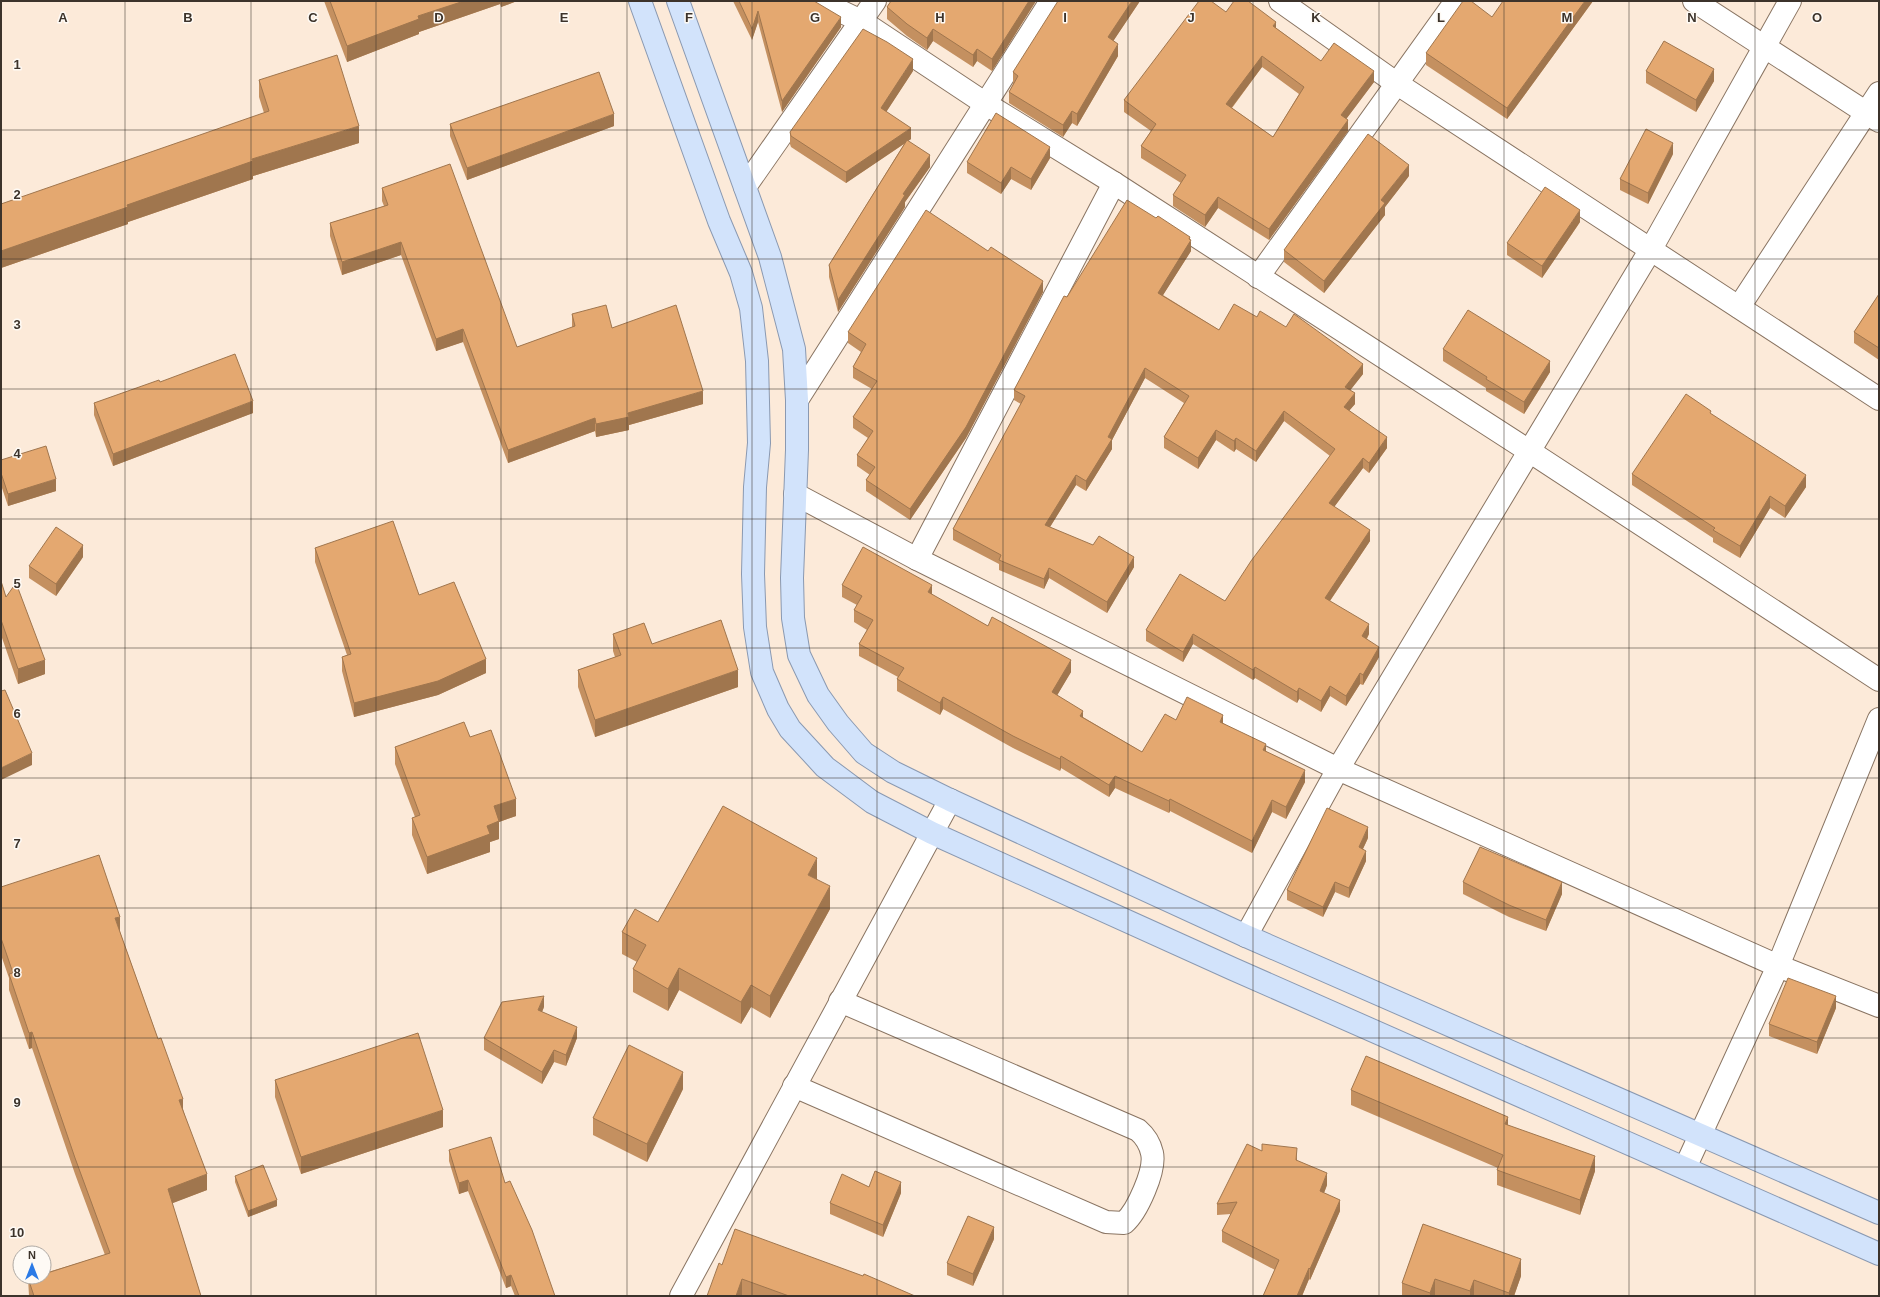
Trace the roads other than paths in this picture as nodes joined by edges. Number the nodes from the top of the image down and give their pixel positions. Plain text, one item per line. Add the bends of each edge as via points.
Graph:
1 (640, 1) edge
2 (678, 1) edge
3 (819, 1) edge
4 (875, 1) edge
5 (1051, 1) edge
6 (1280, 1) edge
7 (1456, 1) edge
8 (1694, 1) edge
9 (1790, 1) edge
10 (861, 21) junction
11 (1764, 46) junction
12 (1396, 83) junction
13 (1879, 93) edge
14 (986, 104) junction
15 (1873, 117) edge
16 (1114, 183) junction
17 (746, 187) junction
18 (1652, 249) junction
19 (1258, 277) junction
20 (1740, 307) junction
21 (797, 400) junction
22 (1879, 400) edge
23 (1529, 451) junction
24 (795, 494) junction
25 (917, 559) junction
26 (1879, 680) edge
27 (1879, 720) edge
28 (1338, 769) junction
29 (950, 800) junction
30 (932, 833) junction
31 (1246, 936) junction
32 (1778, 966) junction
33 (840, 1001) junction
34 (1879, 1006) edge
35 (794, 1086) junction
36 (1700, 1135) junction
37 (1685, 1168) junction
38 (1879, 1213) edge
39 (1879, 1254) edge
40 (681, 1296) edge

1 - 30 main road via 719,221 741,273 751,308 757,361 759,444 753,574 755,627 762,672 790,729 825,767 872,802
2 - 17 main road
3 - 10 street
4 - 10 street
5 - 14 street
6 - 12 street
7 - 12 street
8 - 11 street
9 - 11 street
10 - 14 street
10 - 17 street
11 - 15 street
11 - 18 street
12 - 18 street
12 - 19 street
13 - 15 street
14 - 16 street
14 - 21 street
15 - 20 street
16 - 19 street
16 - 25 street
17 - 21 main road via 770,257 794,349
18 - 20 street
18 - 23 street
19 - 23 street
20 - 22 street
21 - 24 main road
23 - 26 street
23 - 28 street
24 - 25 street
24 - 29 main road via 793,618 799,655 818,695 864,753 892,772
25 - 28 street
27 - 32 street
28 - 31 street
28 - 32 street
29 - 30 street
29 - 31 main road
30 - 33 street
30 - 37 main road
31 - 36 main road
32 - 34 street
32 - 36 street
33 - 35 street
33 - 35 street via 1138,1130 1144,1135 1153,1154 1151,1169 1134,1213 1124,1223 1106,1222
35 - 40 street
36 - 37 street
36 - 38 main road
37 - 39 main road

